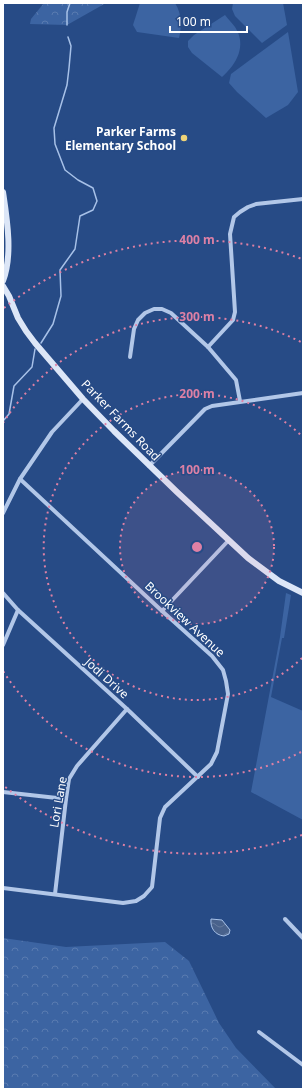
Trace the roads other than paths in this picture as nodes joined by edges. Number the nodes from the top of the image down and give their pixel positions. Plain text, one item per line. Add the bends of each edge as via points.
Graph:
1 (3, 192) edge
2 (303, 199) edge
3 (4, 202) edge
4 (3, 281) edge
5 (3, 286) edge
6 (208, 347) junction
7 (130, 357) dead end
8 (303, 393) edge
9 (83, 399) junction
10 (240, 401) junction
11 (149, 466) junction
12 (20, 479) junction
13 (3, 513) edge
14 (228, 540) junction
15 (3, 593) edge
16 (303, 593) edge
17 (18, 610) junction
18 (162, 611) junction
19 (3, 645) edge
20 (127, 709) junction
21 (198, 777) junction
22 (3, 792) edge
23 (66, 799) junction
24 (3, 888) edge
25 (55, 894) junction
26 (285, 919) dead end
27 (303, 938) edge
28 (259, 1032) dead end
29 (303, 1065) edge

1 - 3 street
2 - 6 street via 256,204 234,217 230,234 235,312 233,320
3 - 4 street via 8,248
5 - 9 street, Parker Farms Road via 26,331
6 - 7 street via 170,313 154,309 138,320 134,329
6 - 10 street via 236,380
8 - 10 street
9 - 11 street, Parker Farms Road
9 - 12 street via 52,432
10 - 11 street via 206,409
11 - 14 street, Parker Farms Road
12 - 13 street
12 - 18 street, Brookview Avenue
14 - 16 street, Parker Farms Road via 269,574
14 - 18 street
15 - 17 street, Jodi Drive
17 - 19 street
17 - 20 street, Jodi Drive
18 - 21 street, Brookview Avenue via 212,656 223,670 226,681 228,694 217,752 211,764
20 - 21 street, Jodi Drive
20 - 23 street, Lori Lane via 77,766 70,779
21 - 25 street, Brookview Avenue via 165,807 160,818 152,887 144,896 136,901 123,902
22 - 23 street
23 - 25 street, Lori Lane
24 - 25 street, Brookview Avenue
26 - 27 street
28 - 29 street

